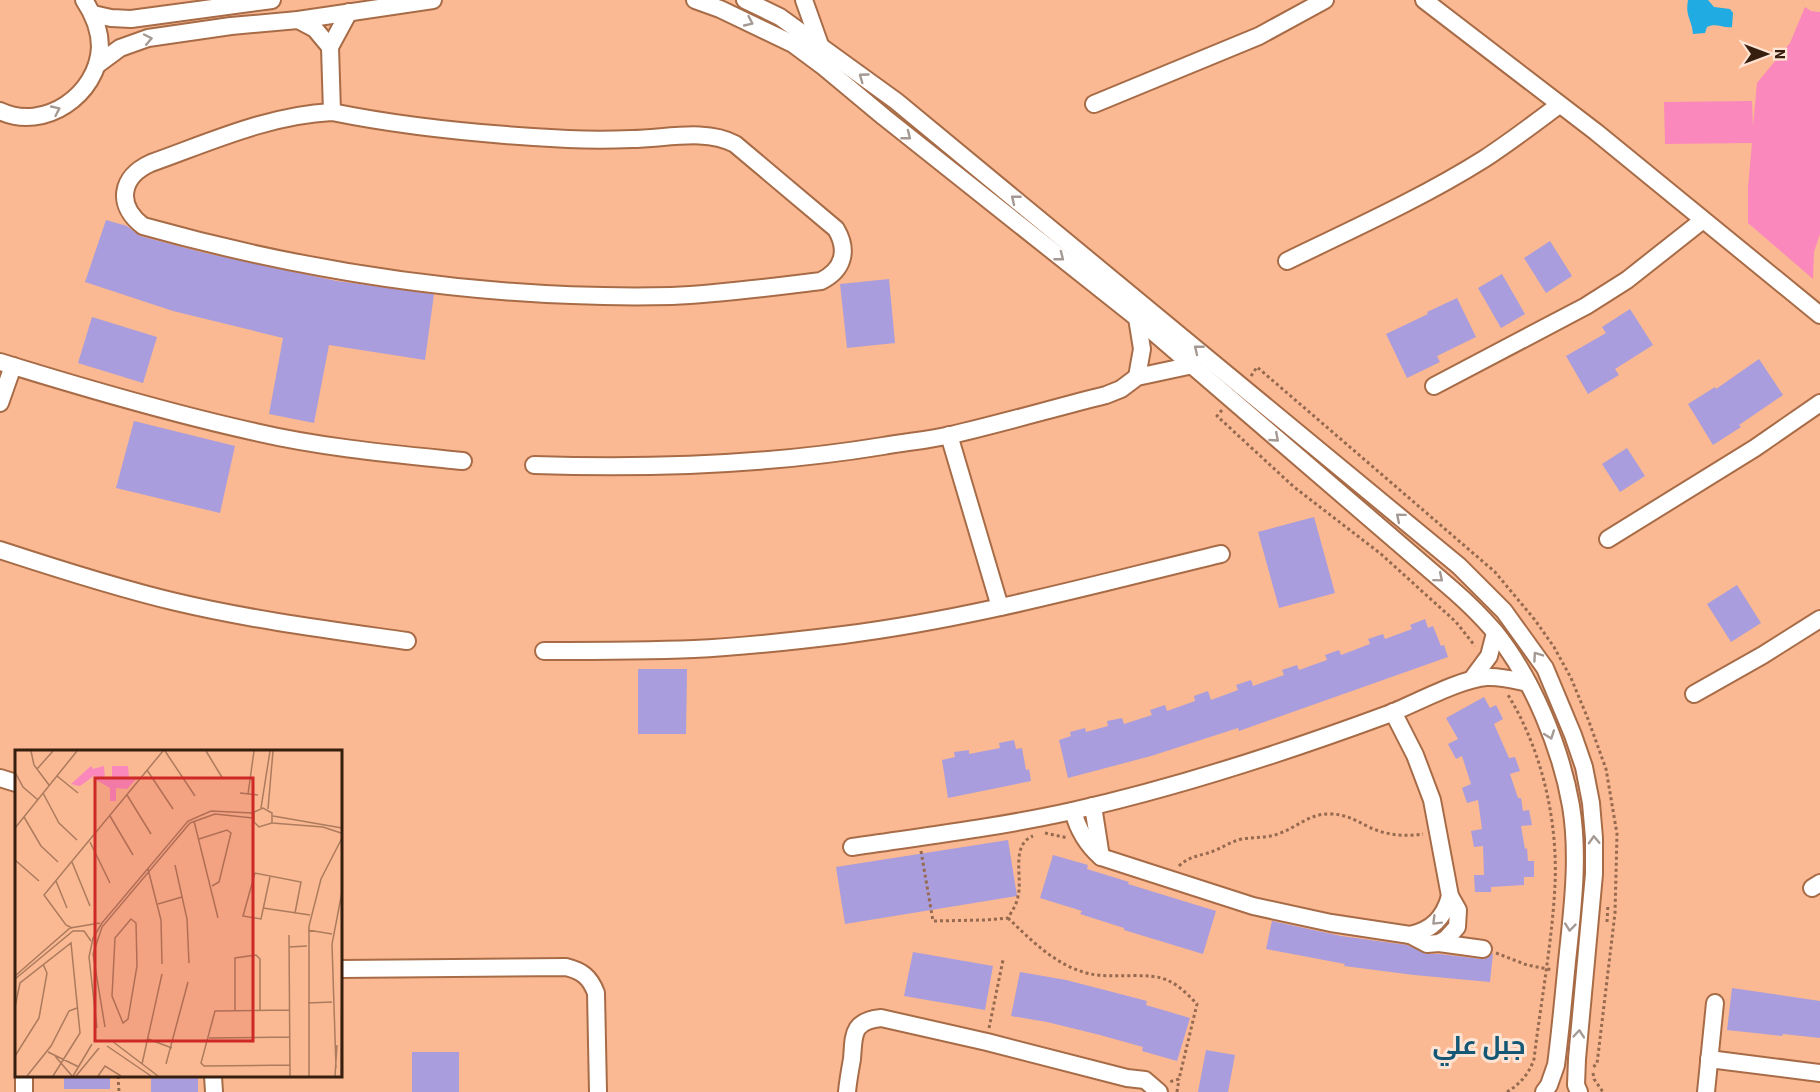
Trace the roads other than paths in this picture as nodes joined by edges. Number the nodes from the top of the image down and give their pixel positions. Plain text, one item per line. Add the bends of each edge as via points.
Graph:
1 (272, 0) edge
2 (433, 0) edge
3 (695, 0) edge
4 (745, 0) edge
5 (804, 0) edge
6 (1325, 0) edge
7 (1424, 0) edge
8 (88, 7) edge
9 (349, 12) junction
10 (298, 20) junction
11 (820, 45) junction
12 (330, 47) junction
13 (97, 65) junction
14 (1094, 104) dead end
15 (1559, 105) junction
16 (332, 112) junction
17 (2, 114) edge
18 (1703, 220) junction
19 (1287, 261) dead end
20 (1820, 315) edge
21 (1137, 318) junction
22 (7, 364) edge
23 (1193, 365) junction
24 (1137, 377) junction
25 (1434, 386) dead end
26 (0, 403) edge
27 (1820, 403) edge
28 (949, 435) junction
29 (463, 461) dead end
30 (534, 465) dead end
31 (1608, 539) dead end
32 (0, 550) edge
33 (1221, 554) dead end
34 (1000, 607) junction
35 (1820, 619) edge
36 (1495, 633) junction
37 (407, 641) dead end
38 (544, 651) dead end
39 (1481, 674) junction
40 (1528, 683) junction
41 (1694, 694) dead end
42 (1393, 712) junction
43 (0, 778) edge
44 (15, 783) edge
45 (1094, 806) junction
46 (1073, 811) junction
47 (852, 847) dead end
48 (1101, 857) junction
49 (1450, 896) junction
50 (1410, 935) junction
51 (1439, 943) junction
52 (1483, 948) road end
53 (342, 969) edge
54 (1715, 1003) dead end
55 (1709, 1059) junction
56 (1820, 1073) edge
57 (213, 1077) edge
58 (1127, 1078) junction
59 (1162, 1087) edge
60 (214, 1092) edge
61 (598, 1092) edge
62 (847, 1092) edge
63 (1148, 1092) edge
64 (1544, 1092) edge
65 (1578, 1092) edge
66 (1706, 1092) edge

1 - 8 street via 130,19 111,18
2 - 9 street
3 -> 21 street via 793,44
4 - 11 street via 780,17
5 - 11 street
6 - 14 street via 1259,36
7 - 15 street
8 - 13 street via 98,30
9 - 10 street
9 - 12 street
10 - 12 street via 315,29
13 -> 10 street via 120,48 148,38
65 -> 11 street via 1577,1059 1594,874 1591,802 1584,767 1563,708 1545,668 1526,639 1459,566 896,101
12 - 16 street
17 -> 13 street via 24,117 61,109 77,97
15 - 18 street
15 - 19 street via 1483,160
16 - 16 street via 273,121 151,163 129,179 126,206 132,218 143,226 306,265 381,278 522,291 674,296 821,281 838,269 842,259 842,238 836,229 726,140 705,136 631,140 504,135
18 - 20 street
18 - 25 street via 1586,306
21 - 23 street
21 - 24 street via 1142,349
22 - 26 street
22 - 29 street via 257,433 360,451
23 - 24 street
23 -> 36 street via 1453,590
24 - 28 street via 1106,395
27 - 31 street via 1747,454
28 - 30 street via 762,461 686,466
28 - 34 street
32 - 37 street via 176,602
33 - 34 street
34 - 38 street via 899,627 770,644
35 - 41 street
36 - 39 street
36 - 40 street
39 - 40 street
39 - 42 street
40 -> 64 street via 1553,744 1571,808 1574,873 1556,1065
42 - 45 street via 1248,764
42 - 49 street via 1432,800
43 - 44 street
45 - 46 street
45 - 48 street
46 - 47 street
46 - 48 street via 1081,834
48 - 50 street via 1253,906
49 -> 50 street via 1447,907 1432,926
49 - 51 street via 1459,919 1453,934
50 - 51 street via 1426,944
51 - 52 street
53 - 61 street via 576,969 586,975 596,993
54 - 55 street
55 - 56 street
55 - 66 street
57 - 60 street
58 - 59 street
58 - 62 street via 908,1025 877,1028 864,1037 852,1055
58 - 63 street

